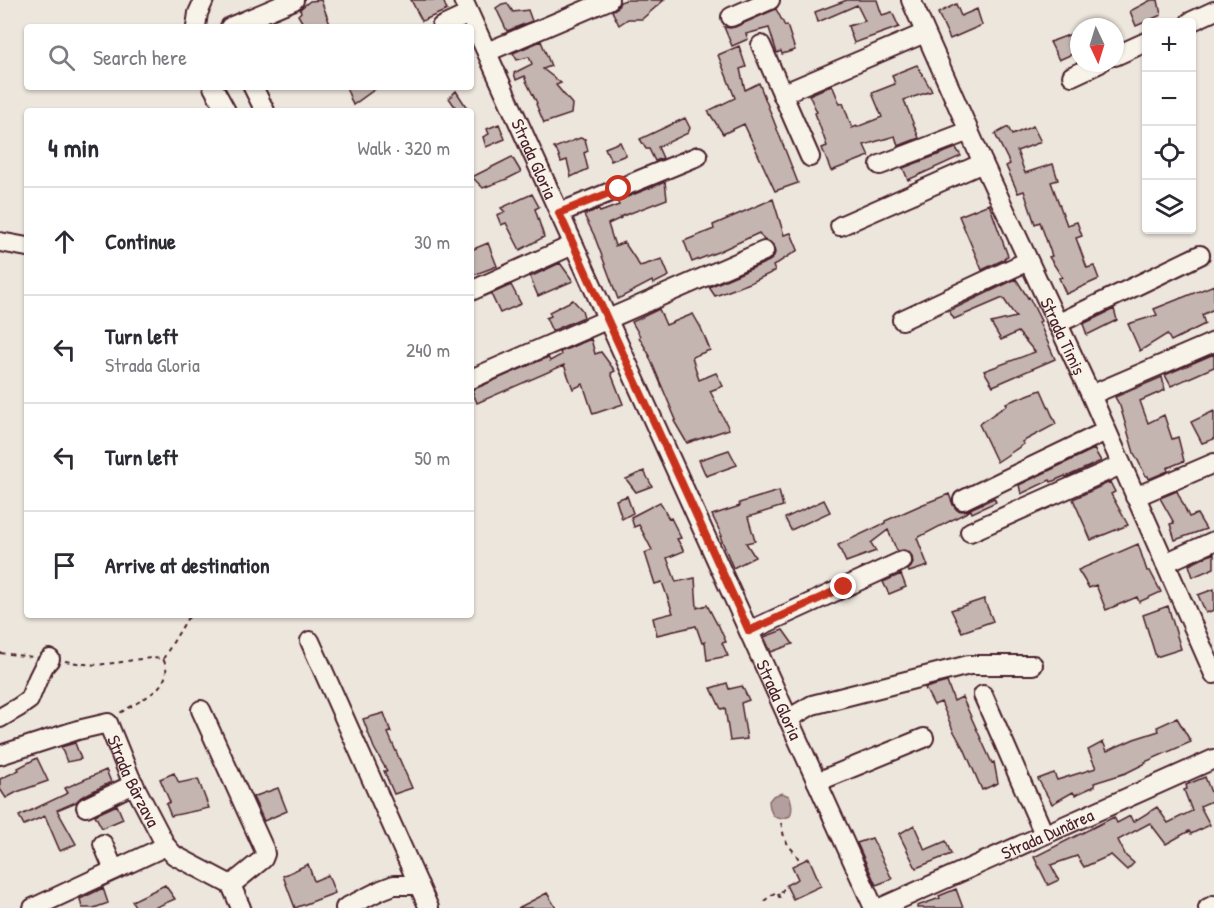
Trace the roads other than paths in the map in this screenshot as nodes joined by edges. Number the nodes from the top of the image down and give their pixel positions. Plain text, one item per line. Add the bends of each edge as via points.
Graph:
1 (204, 0) edge
2 (294, 0) edge
3 (609, 0) edge
4 (770, 0) edge
5 (911, 0) edge
6 (466, 7) edge
7 (1214, 11) edge
8 (731, 16) dead end
9 (1196, 19) edge
10 (196, 24) edge
11 (237, 24) edge
12 (445, 24) edge
13 (474, 24) edge
14 (474, 24) edge
15 (925, 33) junction
16 (1142, 44) edge
17 (760, 45) dead end
18 (487, 52) junction
19 (1124, 52) edge
20 (1081, 72) edge
21 (1072, 76) dead end
22 (215, 90) edge
23 (254, 90) edge
24 (782, 94) junction
25 (224, 108) edge
26 (264, 108) edge
27 (969, 130) junction
28 (698, 156) dead end
29 (810, 157) dead end
30 (983, 163) junction
31 (880, 165) dead end
32 (559, 213) junction
33 (840, 226) dead end
34 (0, 242) edge
35 (573, 245) junction
36 (24, 246) edge
37 (764, 251) dead end
38 (1200, 255) dead end
39 (1028, 261) junction
40 (474, 290) edge
41 (608, 319) junction
42 (902, 320) dead end
43 (1057, 324) junction
44 (1214, 342) edge
45 (474, 378) edge
46 (1091, 395) junction
47 (1106, 431) junction
48 (1214, 463) edge
49 (1121, 465) junction
50 (1135, 497) junction
51 (963, 500) dead end
52 (970, 532) dead end
53 (1214, 541) edge
54 (902, 561) dead end
55 (1165, 563) junction
56 (749, 631) junction
57 (310, 641) dead end
58 (50, 659) road end
59 (1033, 665) dead end
60 (1214, 674) edge
61 (983, 695) dead end
62 (201, 710) dead end
63 (0, 718) edge
64 (788, 719) junction
65 (924, 738) dead end
66 (0, 755) edge
67 (1214, 759) edge
68 (817, 782) junction
69 (134, 784) junction
70 (86, 807) dead end
71 (1044, 834) junction
72 (103, 844) dead end
73 (166, 846) junction
74 (114, 870) junction
75 (231, 885) junction
76 (419, 885) junction
77 (1214, 905) edge
78 (33, 908) edge
79 (242, 908) edge
80 (345, 908) edge
81 (429, 908) edge
82 (874, 908) edge
83 (880, 908) edge
84 (1208, 908) edge

1 - 10 street
2 - 11 street
3 - 18 street
4 - 8 street
5 - 15 street, Strada Timiș
6 - 12 street
6 - 14 street, Strada Gloria
7 - 9 street
13 - 18 street, Strada Gloria
15 - 24 street
15 - 27 street, Strada Timiș
16 - 19 street
17 - 24 street
18 - 32 street, Strada Gloria
20 - 21 street
22 - 25 street
23 - 26 street
24 - 29 street
27 - 30 street, Strada Timiș
27 - 31 street
28 - 32 street
30 - 33 street
30 - 39 street, Strada Timiș
32 - 35 street, Strada Gloria
34 - 36 street
35 - 40 street
35 - 41 street, Strada Gloria
37 - 41 street
38 - 43 street
39 - 42 street
39 - 43 street, Strada Timiș
41 - 45 street
41 - 56 street, Strada Gloria
43 - 46 street, Strada Timiș
44 - 46 street
46 - 47 street, Strada Timiș
47 - 49 street, Strada Timiș
47 - 51 street
48 - 50 street
49 - 50 street, Strada Timiș
49 - 52 street
50 - 55 street, Strada Timiș
53 - 55 street
54 - 56 street
55 - 60 street, Strada Timiș
56 - 64 street, Strada Gloria
57 - 76 street
58 - 63 street via 29,700
59 - 64 street via 969,665 812,705
61 - 71 street
62 - 75 street via 265,854 263,860
64 - 68 street, Strada Gloria
65 - 68 street
66 - 69 street, Strada Bârzava via 108,723
67 - 71 street, Strada Dunărea
68 - 82 street, Strada Gloria
69 - 70 street
69 - 73 street, Strada Bârzava
71 - 83 street, Strada Dunărea
72 - 74 street
73 - 74 street
73 - 75 street, Strada Bârzava via 174,855
74 - 78 street
75 - 79 street
76 - 80 street via 394,885
76 - 81 street
77 - 84 street

